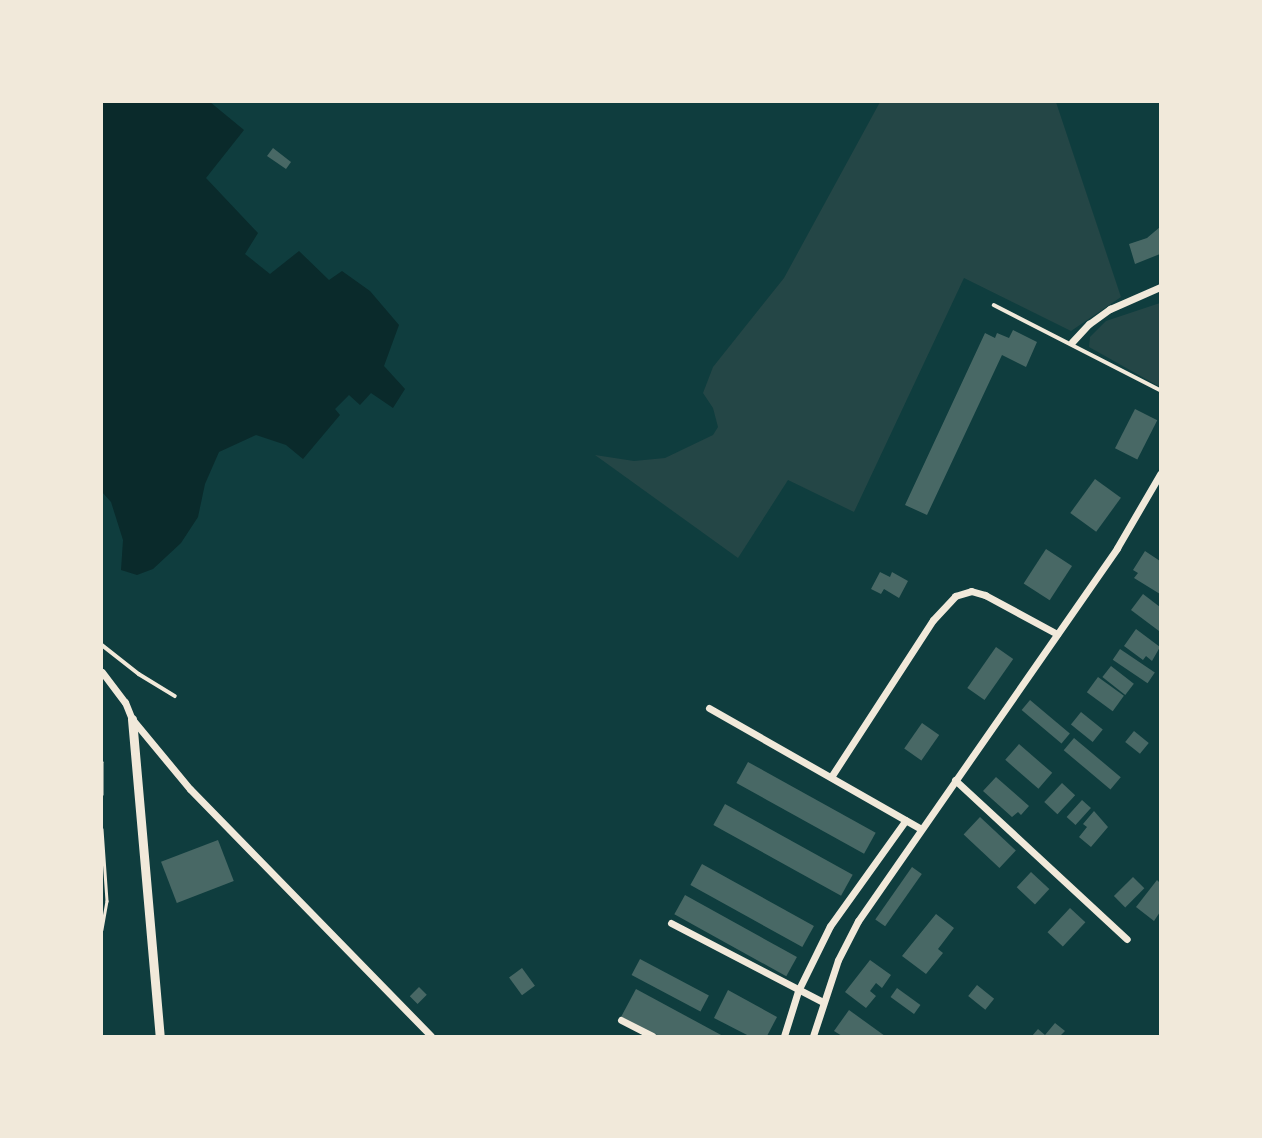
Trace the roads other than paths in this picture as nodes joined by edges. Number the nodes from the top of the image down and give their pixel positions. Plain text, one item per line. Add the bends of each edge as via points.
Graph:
1 (1160, 287) edge
2 (994, 305) dead end
3 (1072, 342) junction
4 (1160, 390) edge
5 (1160, 474) edge
6 (1057, 634) junction
7 (102, 645) edge
8 (102, 672) edge
9 (175, 696) dead end
10 (709, 708) dead end
11 (132, 719) junction
12 (831, 777) junction
13 (955, 780) junction
14 (906, 820) junction
15 (921, 829) junction
16 (671, 923) dead end
17 (1127, 939) dead end
18 (797, 991) junction
19 (823, 1002) junction
20 (621, 1020) dead end
21 (160, 1037) edge
22 (431, 1037) edge
23 (652, 1037) edge
24 (784, 1037) edge
25 (813, 1037) edge

1 - 3 street via 1110,309
2 - 3 lane
3 - 4 lane
5 - 6 street
6 - 12 street via 985,595 955,596 933,620
6 - 13 street
7 - 9 lane
8 - 11 street
10 - 12 street
11 - 21 street
11 - 22 street via 190,789
12 - 14 street
13 - 15 street
13 - 17 street
14 - 15 street
14 - 18 street via 839,911
15 - 19 street via 853,929
16 - 18 street
18 - 19 street
18 - 24 street
19 - 25 street
20 - 23 street

